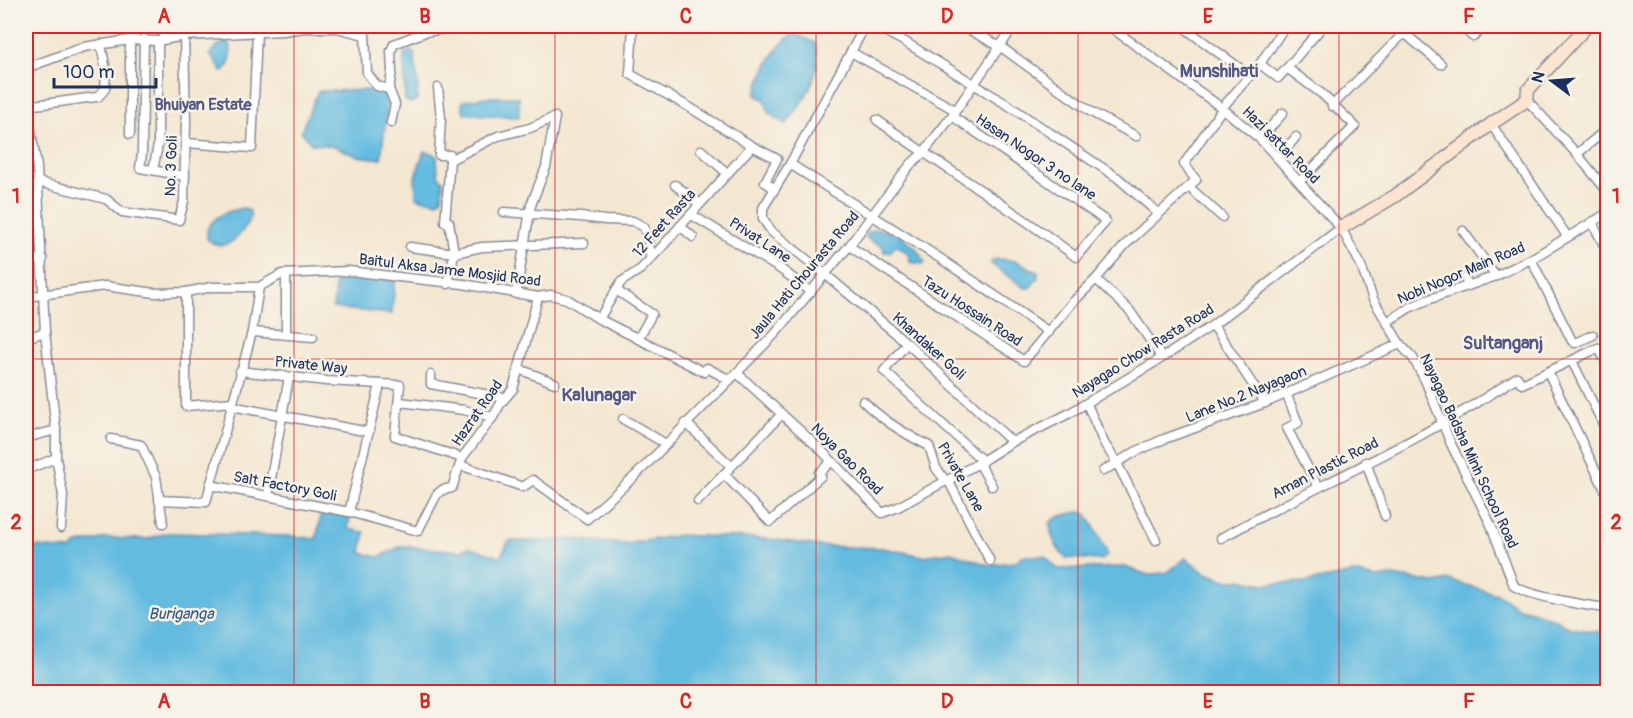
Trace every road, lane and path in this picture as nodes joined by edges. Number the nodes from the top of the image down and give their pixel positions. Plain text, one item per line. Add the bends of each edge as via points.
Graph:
1 (161, 26) edge
2 (463, 26) edge
3 (633, 26) edge
4 (865, 26) edge
5 (875, 26) edge
6 (962, 26) edge
7 (1014, 26) edge
8 (1109, 26) edge
9 (1182, 26) edge
10 (1285, 26) edge
11 (1323, 26) edge
12 (1396, 26) edge
13 (1461, 26) edge
14 (1485, 26) edge
15 (1586, 27) edge
16 (425, 29) edge
17 (1408, 29) edge
18 (257, 32) junction
19 (184, 36) junction
20 (144, 39) junction
21 (130, 40) junction
22 (161, 40) junction
23 (101, 44) junction
24 (1001, 47) junction
25 (851, 52) junction
26 (1260, 64) junction
27 (1441, 64) dead end
28 (26, 68) edge
29 (1287, 68) junction
30 (1249, 75) junction
31 (973, 84) junction
32 (438, 88) dead end
33 (389, 89) junction
34 (1527, 100) junction
35 (26, 103) edge
36 (1332, 106) junction
37 (1222, 108) junction
38 (953, 113) junction
39 (1283, 113) dead end
40 (877, 120) dead end
41 (391, 123) dead end
42 (1491, 124) junction
43 (1608, 128) edge
44 (130, 134) dead end
45 (1136, 136) dead end
46 (1296, 137) dead end
47 (1260, 140) junction
48 (186, 143) junction
49 (752, 146) junction
50 (701, 150) dead end
51 (923, 153) junction
52 (1577, 154) junction
53 (1278, 158) junction
54 (450, 160) junction
55 (790, 164) junction
56 (153, 170) junction
57 (728, 174) junction
58 (185, 176) junction
59 (1300, 181) junction
60 (38, 182) junction
61 (675, 185) dead end
62 (1189, 187) junction
63 (775, 189) junction
64 (1608, 192) edge
65 (700, 204) junction
66 (504, 212) dead end
67 (530, 213) junction
68 (1158, 213) junction
69 (1608, 213) edge
70 (692, 214) junction
71 (872, 215) junction
72 (1222, 217) dead end
73 (1592, 222) junction
74 (680, 226) junction
75 (1341, 228) junction
76 (1463, 231) dead end
77 (1567, 236) junction
78 (693, 237) dead end
79 (584, 243) dead end
80 (524, 245) junction
81 (849, 246) junction
82 (410, 247) dead end
83 (1608, 252) edge
84 (454, 253) junction
85 (650, 258) junction
86 (43, 259) junction
87 (1531, 259) junction
88 (26, 261) edge
89 (825, 273) junction
90 (286, 274) junction
91 (1496, 276) junction
92 (1096, 279) junction
93 (448, 284) junction
94 (259, 287) junction
95 (616, 291) junction
96 (186, 292) junction
97 (811, 292) junction
98 (516, 294) junction
99 (44, 295) junction
100 (26, 297) edge
101 (538, 297) junction
102 (599, 319) junction
103 (1387, 322) junction
104 (1213, 325) junction
105 (45, 332) junction
106 (252, 332) junction
107 (1049, 332) junction
108 (286, 334) junction
109 (1593, 335) dead end
110 (313, 337) dead end
111 (26, 338) edge
112 (638, 339) junction
113 (907, 344) junction
114 (1400, 344) junction
115 (1162, 358) junction
116 (1572, 361) junction
117 (1607, 362) edge
118 (519, 369) junction
119 (240, 371) junction
120 (1548, 372) junction
121 (737, 373) junction
122 (431, 375) dead end
123 (290, 377) junction
124 (730, 380) junction
125 (555, 383) dead end
126 (380, 385) junction
127 (1286, 393) junction
128 (505, 398) junction
129 (863, 401) dead end
130 (400, 402) junction
131 (1265, 403) junction
132 (232, 404) junction
133 (1087, 404) junction
134 (782, 414) junction
135 (284, 417) junction
136 (493, 417) junction
137 (623, 419) dead end
138 (686, 423) junction
139 (1442, 423) junction
140 (56, 430) junction
141 (369, 432) junction
142 (1608, 434) edge
143 (26, 438) edge
144 (111, 439) dead end
145 (1012, 442) junction
146 (666, 444) junction
147 (56, 458) junction
148 (832, 461) junction
149 (461, 462) junction
150 (981, 462) junction
151 (1366, 462) junction
152 (1117, 463) junction
153 (731, 466) junction
154 (26, 470) edge
155 (1102, 471) dead end
156 (724, 474) junction
157 (948, 480) junction
158 (210, 485) junction
159 (992, 486) dead end
160 (1318, 487) junction
161 (268, 495) junction
162 (1608, 496) edge
163 (159, 500) junction
164 (698, 501) dead end
165 (349, 512) junction
166 (1385, 516) dead end
167 (163, 523) dead end
168 (61, 528) dead end
169 (417, 531) joint
170 (1221, 538) dead end
171 (1156, 540) dead end
172 (990, 561) dead end
173 (1608, 608) edge

1 - 22 street
2 - 16 street
3 - 49 street via 630,74
4 - 25 street
5 - 31 street
6 - 24 street
7 - 24 street, Jaula Hati Chourasta Road
8 - 37 street, Hazi sattar Road
9 - 30 street
10 - 26 street
11 - 29 street
12 - 17 street
13 - 14 street via 1473,37
15 - 34 street via 1528,90
16 - 33 street via 394,44
17 - 27 street
17 - 36 street
18 - 19 street
18 - 33 street via 337,28 365,35 367,73 376,86
18 - 48 street via 252,148
19 - 22 street
19 - 48 street, No. 3 Goli
20 - 21 street
20 - 22 street
20 - 56 street via 140,168
21 - 23 street
21 - 44 street
22 - 56 street via 158,145
23 - 28 street
23 - 35 street via 105,89 98,97 48,105
24 - 31 street, Jaula Hati Chourasta Road
24 - 45 street via 1091,112
25 - 38 street, Hasan Nogor 3 no lane
25 - 55 street
26 - 29 street via 1278,78
26 - 30 street
29 - 36 street
30 - 37 street
31 - 38 street, Jaula Hati Chourasta Road
31 - 68 street via 1118,178
32 - 54 street via 439,155 450,155
33 - 41 street via 395,104
34 - 42 street
34 - 52 street
35 - 60 street
36 - 59 street via 1355,126
37 - 47 street, Hazi sattar Road
37 - 62 street via 1184,164 1196,180
38 - 51 street, Jaula Hati Chourasta Road
38 - 51 street, Hasan Nogor 3 no lane via 1106,221 1076,257
39 - 47 street
40 - 51 street
42 - 75 street via 1395,196
42 - 77 street
43 - 52 street
46 - 53 street
47 - 53 street, Hazi sattar Road
48 - 58 street, No. 3 Goli
49 - 57 street, 12 Feet Rasta
49 - 63 street via 777,159 765,182
50 - 57 street
51 - 71 street, Jaula Hati Chourasta Road
52 - 64 street
53 - 59 street, Hazi sattar Road
54 - 67 street via 498,136 555,117 546,166
54 - 84 street via 445,222 449,222
55 - 63 street
55 - 71 street
56 - 58 street
57 - 65 street, 12 Feet Rasta
58 - 60 street, No. 3 Goli via 179,220 122,212 106,199
59 - 75 street, Hazi sattar Road
60 - 86 street
61 - 65 street
62 - 68 street, Tazu Hossain Road
62 - 72 street
63 - 89 street, Khandaker Goli via 762,212 763,219 772,232
65 - 70 street, 12 Feet Rasta
66 - 67 street
67 - 80 street
67 - 85 street via 639,223 647,235
68 - 92 street, Tazu Hossain Road
69 - 73 street, Nobi Nogor Main Road
70 - 74 street, 12 Feet Rasta
70 - 97 street, Privat Lane
71 - 81 street, Jaula Hati Chourasta Road
71 - 107 street
73 - 77 street, Nobi Nogor Main Road
73 - 83 street
74 - 78 street
74 - 85 street, 12 Feet Rasta
75 - 103 street, Nayagao Badsha Minh School Road
75 - 104 street, Nayagao Chow Rasta Road
76 - 91 street
77 - 87 street, Nobi Nogor Main Road
79 - 80 street
80 - 84 street
80 - 98 street
81 - 89 street, Jaula Hati Chourasta Road
81 - 107 street, Tazu Hossain Road via 1024,361
82 - 84 street
84 - 93 street
85 - 95 street, 12 Feet Rasta
86 - 88 street
86 - 99 street
87 - 91 street, Nobi Nogor Main Road
87 - 109 street via 1572,341
89 - 97 street, Jaula Hati Chourasta Road
89 - 113 street, Khandaker Goli
90 - 93 street, Baitul Aksa Jame Mosjid Road via 349,272
90 - 94 street, Baitul Aksa Jame Mosjid Road
90 - 108 street
91 - 103 street, Nobi Nogor Main Road via 1467,282
92 - 107 street, Tazu Hossain Road
92 - 115 street via 1131,311
93 - 98 street, Baitul Aksa Jame Mosjid Road
94 - 96 street, Baitul Aksa Jame Mosjid Road via 212,287
94 - 106 street
95 - 102 street, 12 Feet Rasta
95 - 112 street via 652,314
96 - 99 street, Baitul Aksa Jame Mosjid Road via 155,293 105,286
96 - 132 street via 186,406
97 - 121 street, Jaula Hati Chourasta Road
98 - 101 street, Baitul Aksa Jame Mosjid Road
99 - 100 street, Baitul Aksa Jame Mosjid Road
99 - 105 street
101 - 102 street, Baitul Aksa Jame Mosjid Road via 567,299
101 - 118 street, Hazrat Road
102 - 112 street, Baitul Aksa Jame Mosjid Road
103 - 114 street, Nayagao Badsha Minh School Road
104 - 115 street, Nayagao Chow Rasta Road
104 - 131 street
105 - 111 street
105 - 140 street
106 - 108 street
106 - 119 street
108 - 110 street
112 - 124 street, Baitul Aksa Jame Mosjid Road via 704,372 707,368
113 - 145 street, Khandaker Goli
113 - 150 street via 884,371
114 - 127 street, Lane No.2 Nayagaon
114 - 139 street, Nayagao Badsha Minh School Road via 1425,380
115 - 133 street, Nayagao Chow Rasta Road
116 - 117 street via 1600,348
116 - 120 street
116 - 142 street
118 - 125 street
118 - 128 street, Hazrat Road via 513,389
119 - 123 street, Private Way
119 - 132 street
120 - 139 street, Aman Plastic Road via 1522,384 1517,377
120 - 162 street
121 - 124 street, Jaula Hati Chourasta Road
121 - 134 street, Noya Gao Road
122 - 128 street via 430,384
123 - 126 street, Private Way
123 - 135 street
124 - 138 street, Jaula Hati Chourasta Road
126 - 130 street via 400,385
126 - 141 street
127 - 131 street, Lane No.2 Nayagaon
127 - 160 street via 1298,423 1287,428
128 - 136 street, Hazrat Road
129 - 157 street, Private Lane via 875,413 929,446 936,468
130 - 136 street
130 - 149 street via 395,436
131 - 152 street, Lane No.2 Nayagaon via 1164,439
132 - 135 street
132 - 158 street
133 - 145 street, Nayagao Chow Rasta Road
133 - 152 street
134 - 148 street, Noya Gao Road
134 - 153 street
135 - 141 street
135 - 161 street
136 - 149 street, Hazrat Road
137 - 146 street
138 - 146 street, Jaula Hati Chourasta Road
138 - 153 street
139 - 151 street, Aman Plastic Road
139 - 173 street, Nayagao Badsha Minh School Road via 1491,525 1514,586
140 - 143 street
140 - 147 street
141 - 165 street
144 - 163 street via 141,445 156,477
145 - 150 street, Nayagao Chow Rasta Road
146 - 149 street, Jaula Hati Chourasta Road via 587,519 533,480 523,486
147 - 154 street
147 - 168 street via 63,495
148 - 156 street via 770,522
148 - 157 street, Noya Gao Road via 882,513
149 - 169 street, Hazrat Road via 452,488 437,494
150 - 157 street, Nayagao Chow Rasta Road
150 - 159 street
151 - 160 street, Aman Plastic Road
151 - 166 street
152 - 155 street, Lane No.2 Nayagaon
152 - 171 street
153 - 156 street
156 - 164 street
157 - 172 street, Private Lane
158 - 161 street, Salt Factory Goli
158 - 163 street, Salt Factory Goli via 206,502
160 - 170 street, Aman Plastic Road
161 - 165 street, Salt Factory Goli
163 - 167 street
165 - 169 street, Salt Factory Goli

